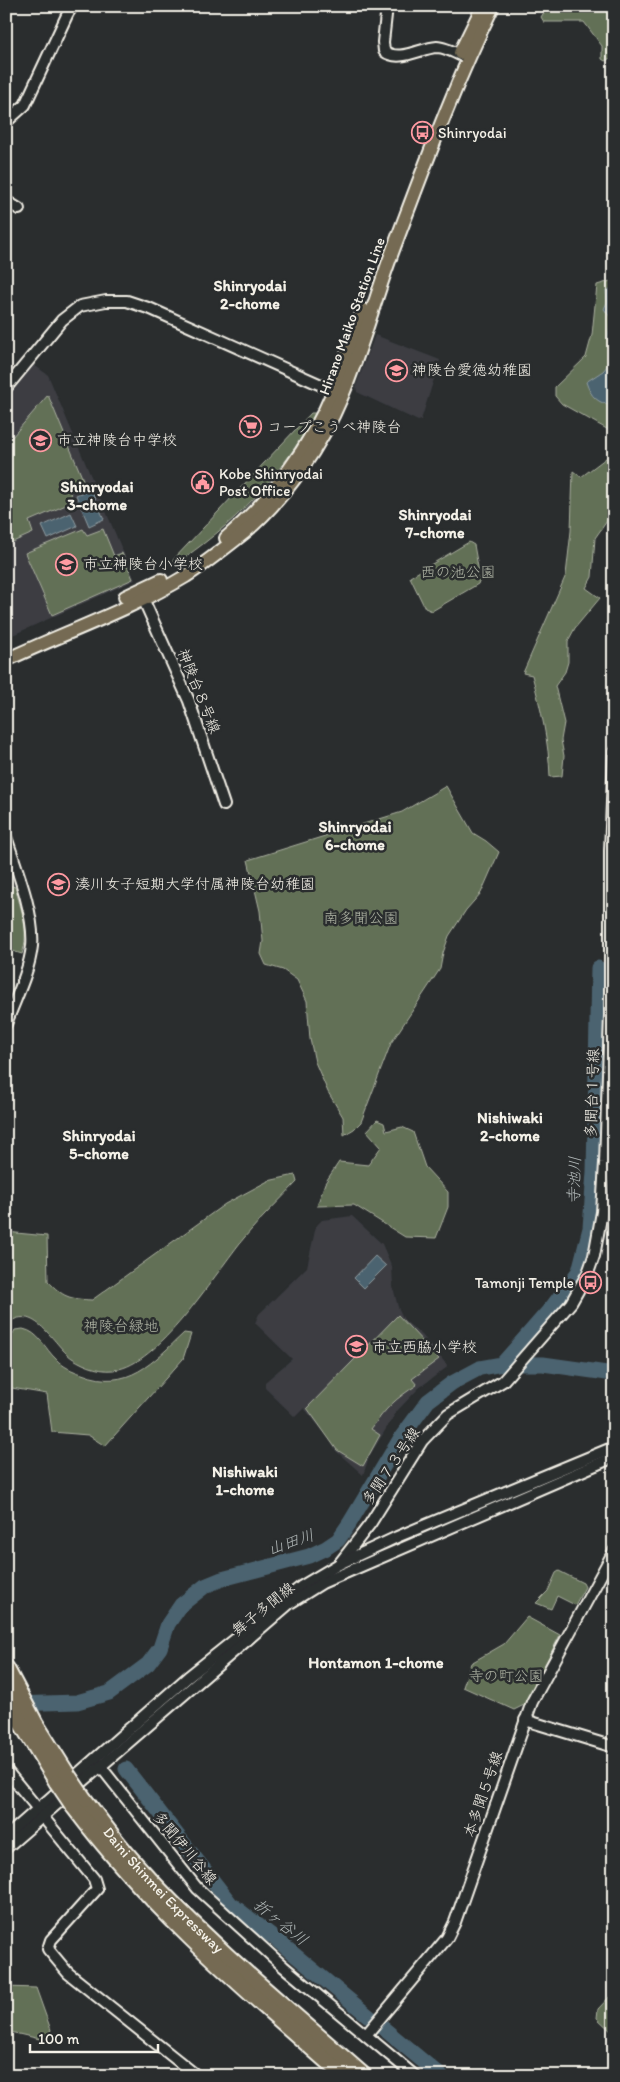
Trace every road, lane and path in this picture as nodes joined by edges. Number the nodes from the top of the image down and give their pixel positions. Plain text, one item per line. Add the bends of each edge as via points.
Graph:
1 (73, 6) edge
2 (387, 6) edge
3 (483, 6) edge
4 (493, 6) edge
5 (463, 56) junction
6 (6, 122) edge
7 (6, 201) edge
8 (19, 209) dead end
9 (6, 388) edge
10 (338, 393) junction
11 (141, 595) junction
12 (6, 650) edge
13 (6, 660) edge
14 (614, 752) edge
15 (224, 805) dead end
16 (6, 837) edge
17 (612, 897) edge
18 (6, 1024) edge
19 (506, 1377) joint
20 (614, 1448) edge
21 (614, 1456) edge
22 (614, 1551) edge
23 (339, 1564) junction
24 (6, 1668) edge
25 (6, 1698) edge
26 (525, 1720) junction
27 (27, 1723) junction
28 (614, 1747) edge
29 (98, 1763) junction
30 (6, 1770) edge
31 (79, 1803) junction
32 (40, 1813) junction
33 (6, 1837) edge
34 (6, 1848) edge
35 (370, 2031) junction
36 (197, 2076) edge
37 (344, 2076) edge
38 (364, 2076) edge
39 (415, 2076) edge

1 - 6 street via 25,105
2 - 5 street via 383,42 384,51 389,55 401,56 438,47
3 - 5 main road, Hirano Maiko Station Line
4 - 5 main road, Hirano Maiko Station Line
5 - 10 main road, Hirano Maiko Station Line
7 - 8 street
9 - 10 street via 62,320 80,306 127,301
10 - 11 main road, Hirano Maiko Station Line via 332,418 280,497 246,531 195,570
11 - 12 main road, Hirano Maiko Station Line
11 - 13 main road, Hirano Maiko Station Line
11 - 15 street, 神陵台８号線 via 189,701
14 - 17 street, 多聞台１号線 via 610,851
16 - 18 street via 32,926 32,946
17 - 19 street, 多聞台１号線 via 605,1153 598,1236 588,1273 571,1303
19 - 23 street, 多聞７３号線 via 448,1414 422,1441 370,1524
20 - 23 street, 舞子多聞線
21 - 29 street, 舞子多聞線 via 322,1583 290,1603
22 - 26 street, 本多聞５号線
23 - 29 street, 舞子多聞線 via 270,1609 188,1677
24 - 27 highway, Daini Shinmei Expressway
25 - 27 highway, Daini Shinmei Expressway
26 - 28 street
26 - 35 street, 本多聞５号線 via 455,1922 446,1938
27 - 31 highway, Daini Shinmei Expressway, bridge
29 - 32 street, 舞子多聞線
29 - 35 street, 多聞伊川谷線 via 196,1888 284,1967
30 - 32 street
31 - 37 highway, Daini Shinmei Expressway via 130,1877 198,1946
31 - 38 highway, Daini Shinmei Expressway via 179,1910
32 - 33 street, 舞子多聞線
32 - 34 street, 舞子多聞線
32 - 36 street via 94,1879 97,1889 51,1940 48,1949 68,1973
35 - 39 street, 多聞伊川谷線

